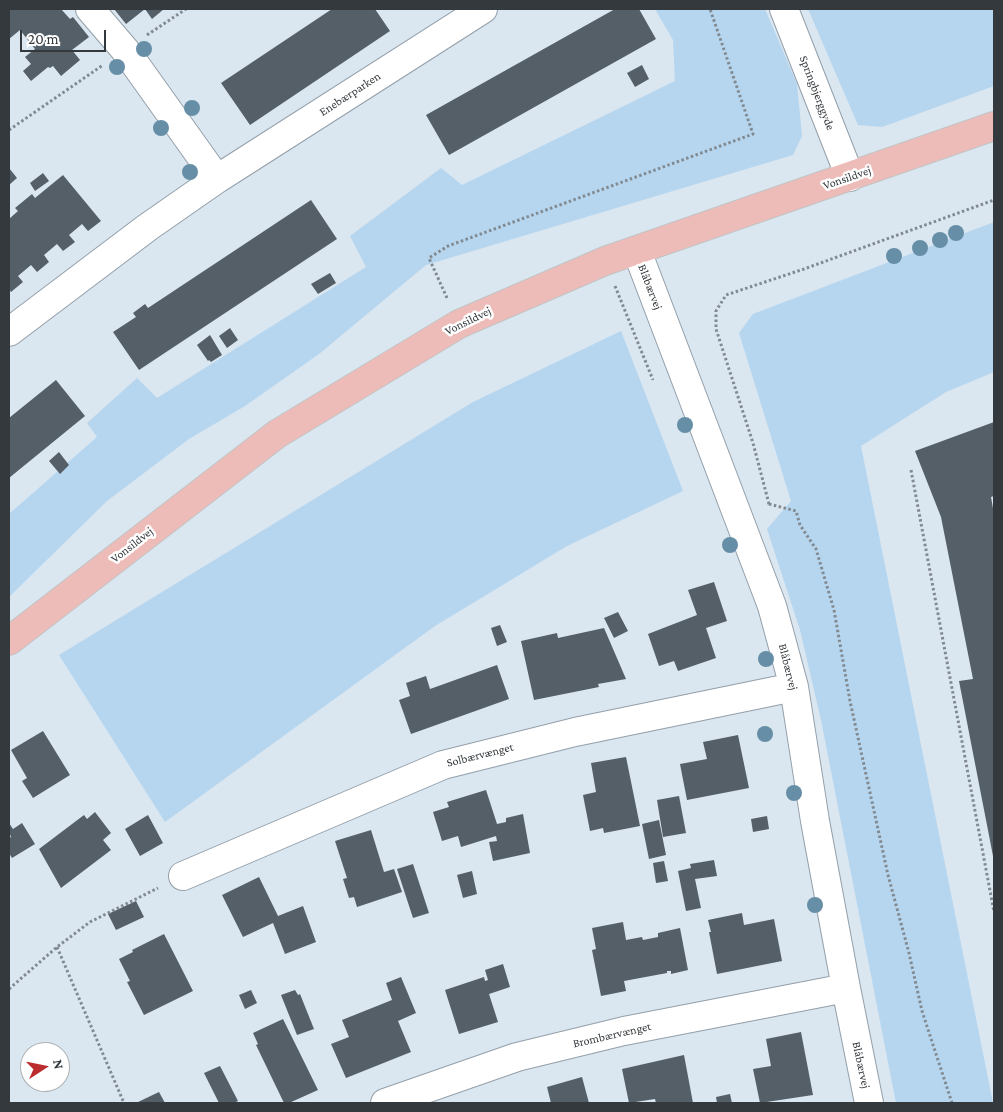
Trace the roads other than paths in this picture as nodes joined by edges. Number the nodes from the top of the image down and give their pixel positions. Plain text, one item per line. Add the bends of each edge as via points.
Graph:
1 (90, 9) edge
2 (483, 9) edge
3 (784, 9) edge
4 (994, 126) edge
5 (850, 177) junction
6 (216, 179) junction
7 (637, 250) junction
8 (9, 332) edge
9 (9, 641) edge
10 (794, 687) junction
11 (183, 876) road end
12 (846, 988) junction
13 (385, 1103) edge
14 (869, 1103) edge

1 - 6 street via 124,50
2 - 6 street, Enebærparken
3 - 5 street, Springbjerggyde
4 - 5 main road, Vonsildvej
5 - 7 main road, Vonsildvej
6 - 8 street, Enebærparken
7 - 9 main road, Vonsildvej via 459,324 277,434
7 - 10 street, Blåbærvej via 772,606
10 - 11 street, Solbærvænget via 575,732 443,764
10 - 12 street, Blåbærvej
12 - 13 street, Brombærvænget via 624,1031 517,1057
12 - 14 street, Blåbærvej

